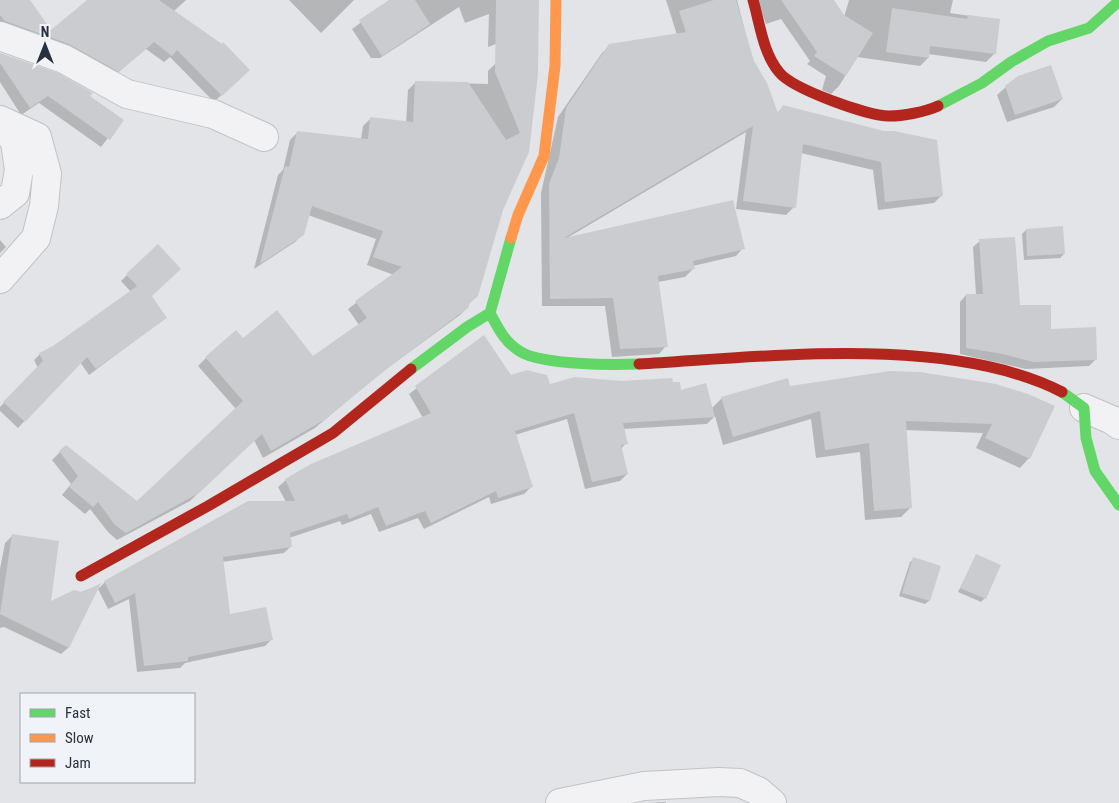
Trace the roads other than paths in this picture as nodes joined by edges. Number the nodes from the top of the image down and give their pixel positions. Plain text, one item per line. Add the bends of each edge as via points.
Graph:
1 (556, 0) edge
2 (753, 0) edge
3 (1119, 1) edge
4 (0, 36) edge
5 (0, 120) edge
6 (264, 137) dead end
7 (0, 205) edge
8 (0, 279) edge
9 (490, 313) junction
10 (1084, 408) junction
11 (1119, 425) edge
12 (1119, 505) edge
13 (81, 576) dead end
14 (560, 803) edge
15 (772, 803) edge

1 - 9 street via 555,66 544,156 518,215
2 - 3 street via 769,57 780,74 845,106 888,116 933,108 982,83 1048,41 1089,28
4 - 6 street via 64,59 127,94 213,114
5 - 7 street via 14,142 19,170 14,193
5 - 8 street via 37,137 47,174 36,238
9 - 10 street via 502,336 521,352 552,360 620,365 809,355 920,356 1000,369 1040,381 1066,394
9 - 13 street via 396,380 333,433
10 - 11 street
10 - 12 street via 1086,438 1095,471
14 - 15 street via 644,786 719,782 740,782

